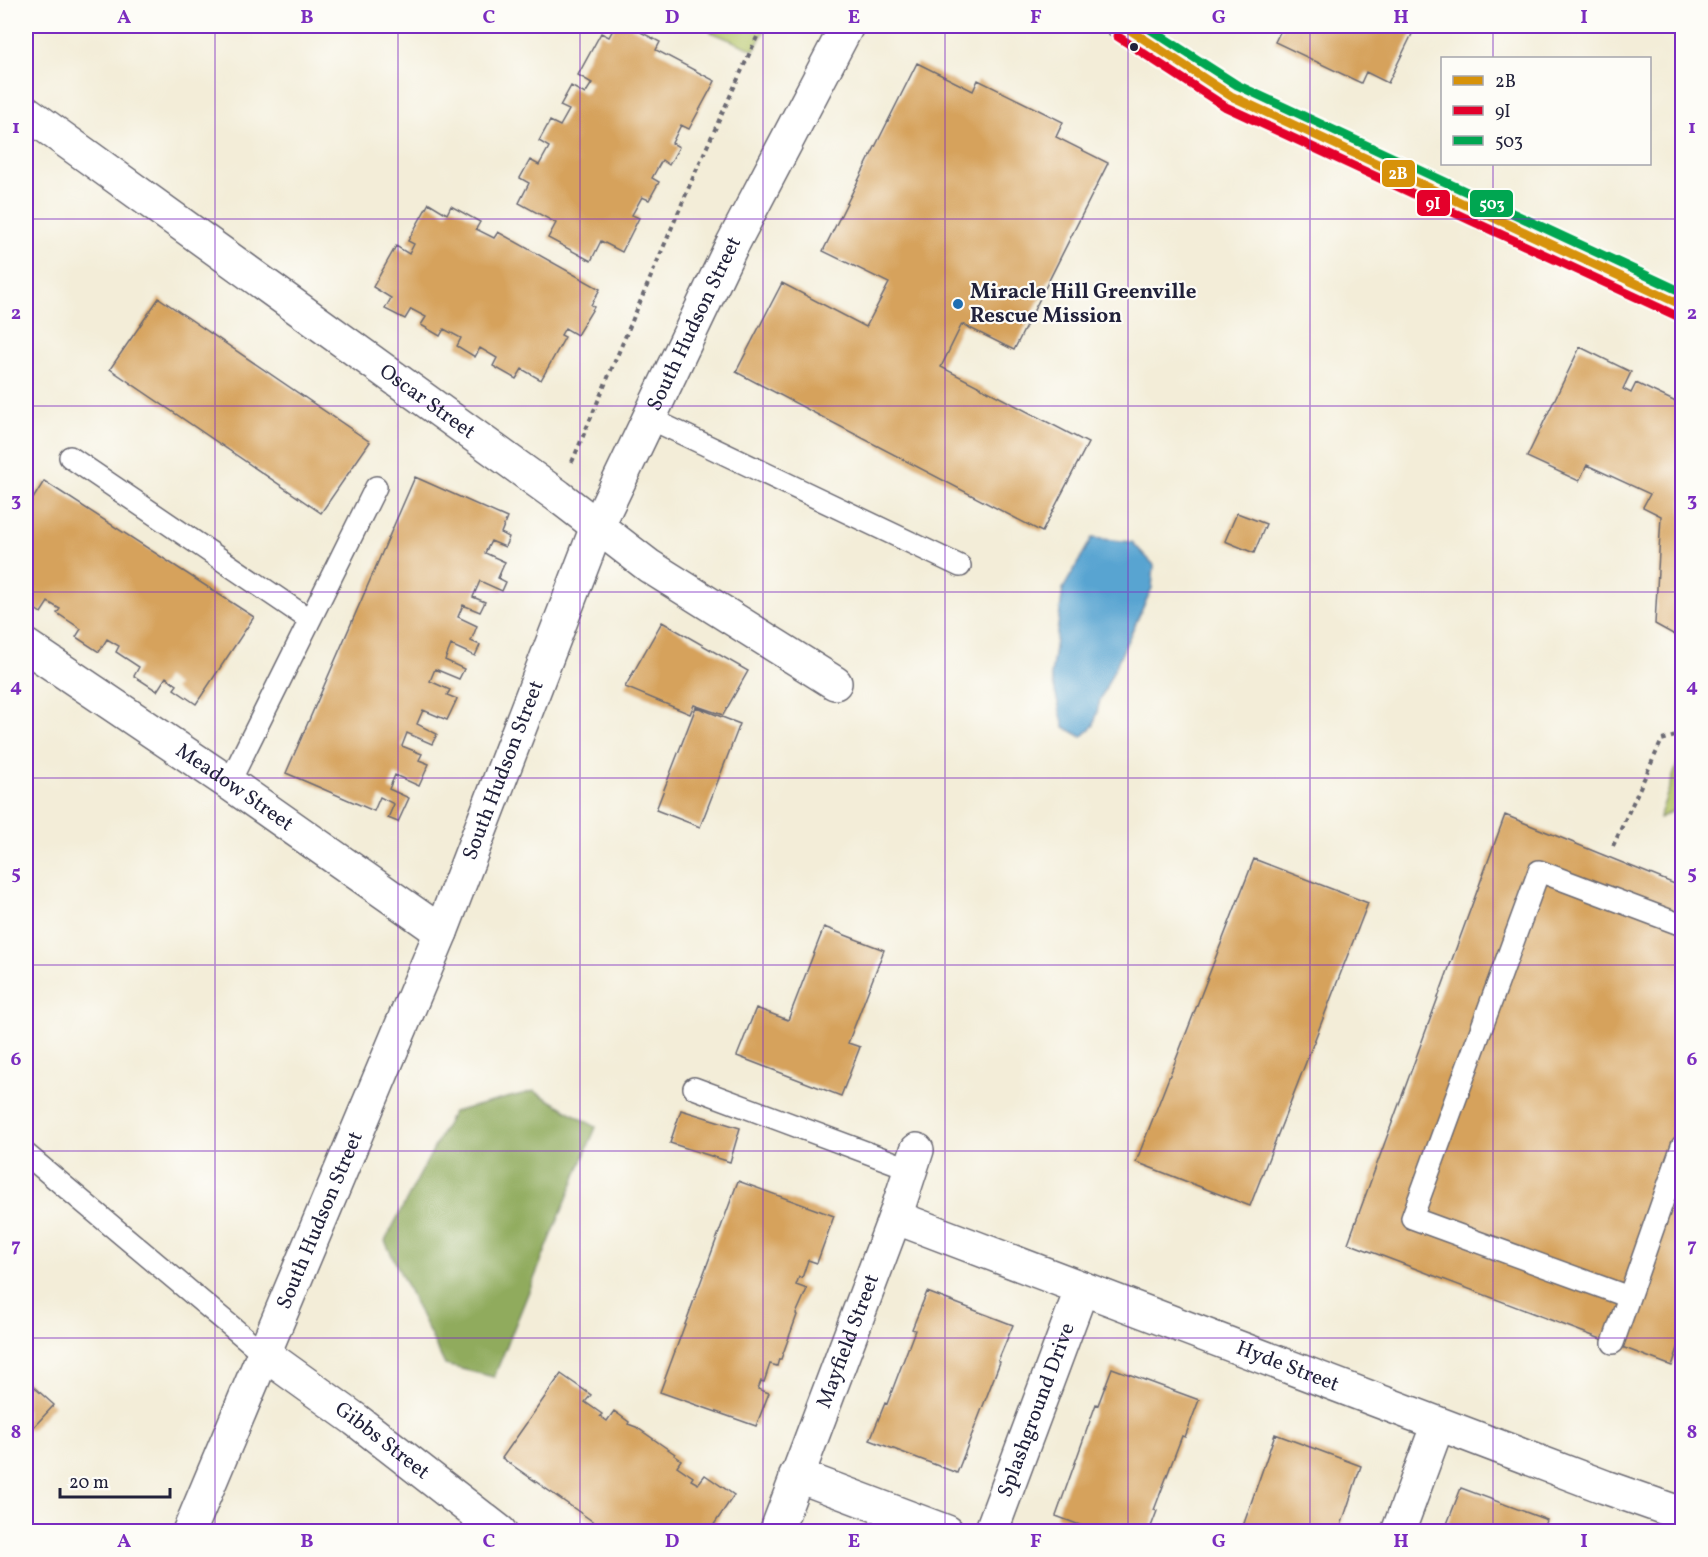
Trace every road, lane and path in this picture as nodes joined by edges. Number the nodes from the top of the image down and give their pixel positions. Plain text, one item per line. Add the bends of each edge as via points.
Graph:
1 (762, 26) edge
2 (847, 26) edge
3 (1124, 26) edge
4 (26, 112) edge
5 (1683, 305) edge
6 (649, 418) junction
7 (70, 457) dead end
8 (568, 471) dead end
9 (376, 487) dead end
10 (597, 527) junction
11 (960, 566) dead end
12 (310, 621) junction
13 (26, 646) edge
14 (835, 683) dead end
15 (1683, 734) edge
16 (229, 783) junction
17 (1613, 846) dead end
18 (1683, 925) edge
19 (441, 932) junction
20 (694, 1088) dead end
21 (1683, 1146) edge
22 (26, 1154) edge
23 (914, 1160) joint
24 (895, 1217) junction
25 (1082, 1288) junction
26 (1629, 1297) junction
27 (1613, 1343) dead end
28 (263, 1353) junction
29 (1438, 1424) junction
30 (796, 1475) junction
31 (1683, 1514) edge
32 (189, 1532) edge
33 (500, 1532) edge
34 (776, 1532) edge
35 (947, 1532) edge
36 (991, 1532) edge
37 (1398, 1532) edge

1 - 8 path via 695,172
2 - 6 street, South Hudson Street via 730,249
3 - 5 street via 1231,96
4 - 10 street, Oscar Street
6 - 10 street, South Hudson Street
6 - 11 lane
7 - 12 lane
9 - 12 lane
10 - 14 street, Oscar Street via 649,566
10 - 19 street, South Hudson Street
12 - 16 lane
13 - 16 street, Meadow Street
15 - 17 path via 1662,740
16 - 19 street, Meadow Street
18 - 26 lane via 1539,871 1412,1218
19 - 28 street, South Hudson Street
20 - 23 lane
21 - 26 lane
22 - 28 lane
23 - 24 street, Mayfield Street
24 - 25 street, Hyde Street
24 - 30 street, Mayfield Street
25 - 29 street, Hyde Street
25 - 36 street, Splashground Drive
26 - 27 lane
28 - 32 street, South Hudson Street
28 - 33 street, Gibbs Street
29 - 31 street, Hyde Street
29 - 37 street
30 - 34 street, Mayfield Street
30 - 35 street

